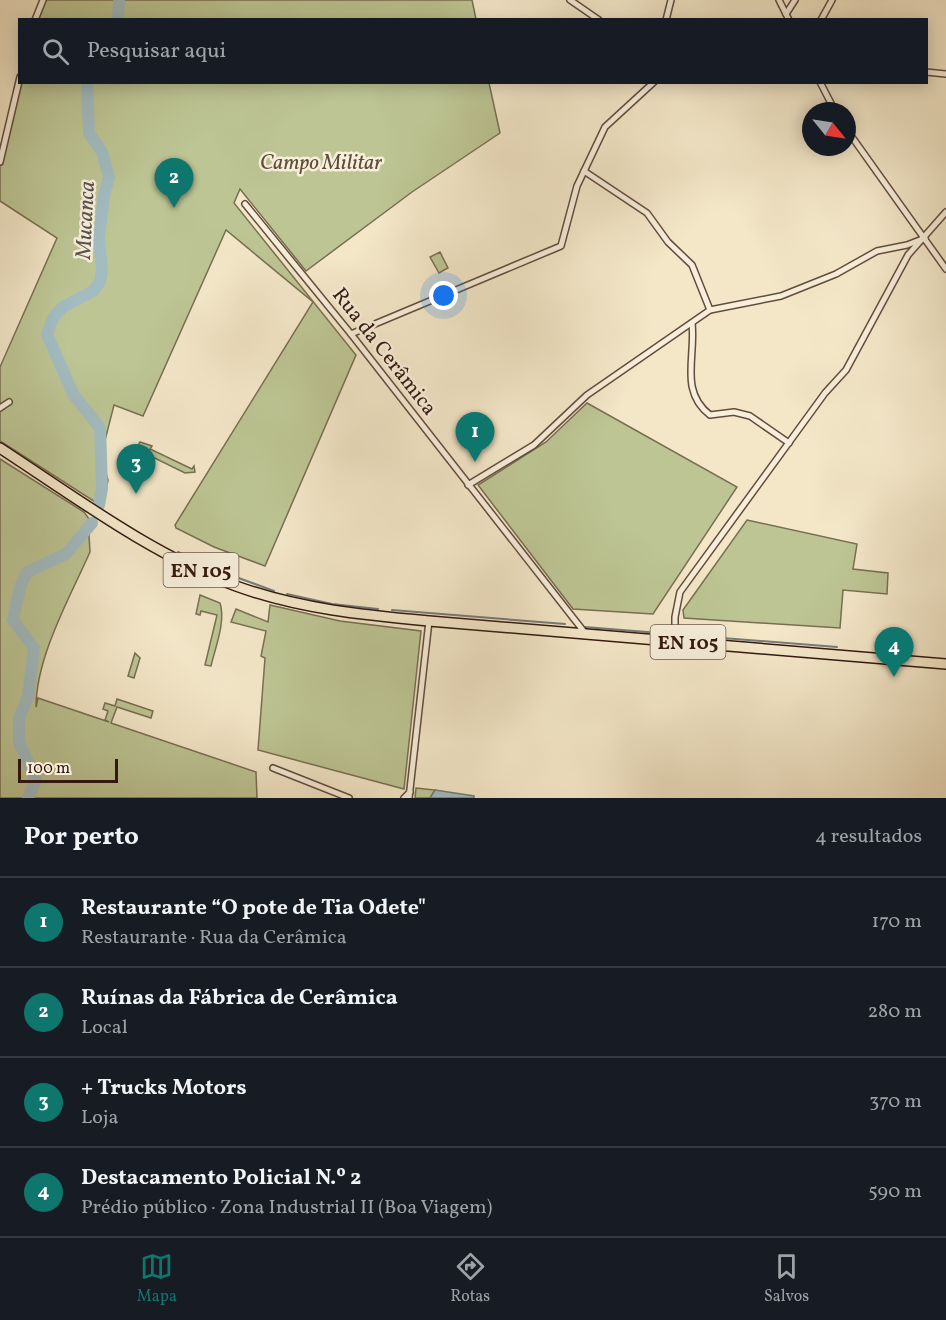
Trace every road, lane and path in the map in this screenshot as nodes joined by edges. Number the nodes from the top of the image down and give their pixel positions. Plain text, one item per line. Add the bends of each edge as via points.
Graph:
1 (43, 0) edge
2 (570, 0) edge
3 (670, 0) edge
4 (779, 0) edge
5 (795, 0) edge
6 (832, 0) edge
7 (787, 17) edge
8 (36, 18) edge
9 (596, 18) edge
10 (666, 18) edge
11 (822, 18) edge
12 (928, 72) edge
13 (946, 74) edge
14 (19, 84) edge
15 (652, 84) edge
16 (821, 84) edge
17 (830, 102) edge
18 (856, 142) edge
19 (0, 162) edge
20 (584, 171) junction
21 (245, 204) dead end
22 (946, 212) edge
23 (925, 238) junction
24 (946, 269) edge
25 (710, 310) junction
26 (692, 323) junction
27 (351, 334) junction
28 (9, 402) dead end
29 (0, 408) edge
30 (789, 443) junction
31 (0, 448) edge
32 (468, 485) junction
33 (429, 621) junction
34 (586, 634) junction
35 (675, 641) junction
36 (946, 664) edge
37 (273, 768) dead end
38 (410, 795) edge
39 (350, 798) edge
40 (404, 798) edge

1 - 8 street
2 - 9 street
3 - 10 street
4 - 7 street
5 - 7 street
6 - 11 street
12 - 13 street
14 - 19 street
15 - 20 street via 605,128
16 - 17 street
18 - 23 street
20 - 25 street via 647,213 668,242 692,265
20 - 27 street via 564,237 555,250
21 - 27 street, Rua da Cerâmica
22 - 23 street
23 - 24 street
23 - 25 street via 877,251 836,274 781,296
23 - 30 street via 908,255 846,370
25 - 26 street
26 - 30 street via 692,394 700,407 710,415 734,412 750,416
26 - 32 street via 587,395 534,445
27 - 32 street, Rua da Cerâmica
28 - 29 street
30 - 35 street via 680,592
31 - 33 main road, EN 105 via 158,549 236,586 318,608
32 - 34 street, Rua da Cerâmica
33 - 34 main road, EN 105
33 - 38 street
34 - 35 main road, EN 105
35 - 36 main road, EN 105
37 - 39 street
38 - 40 street

